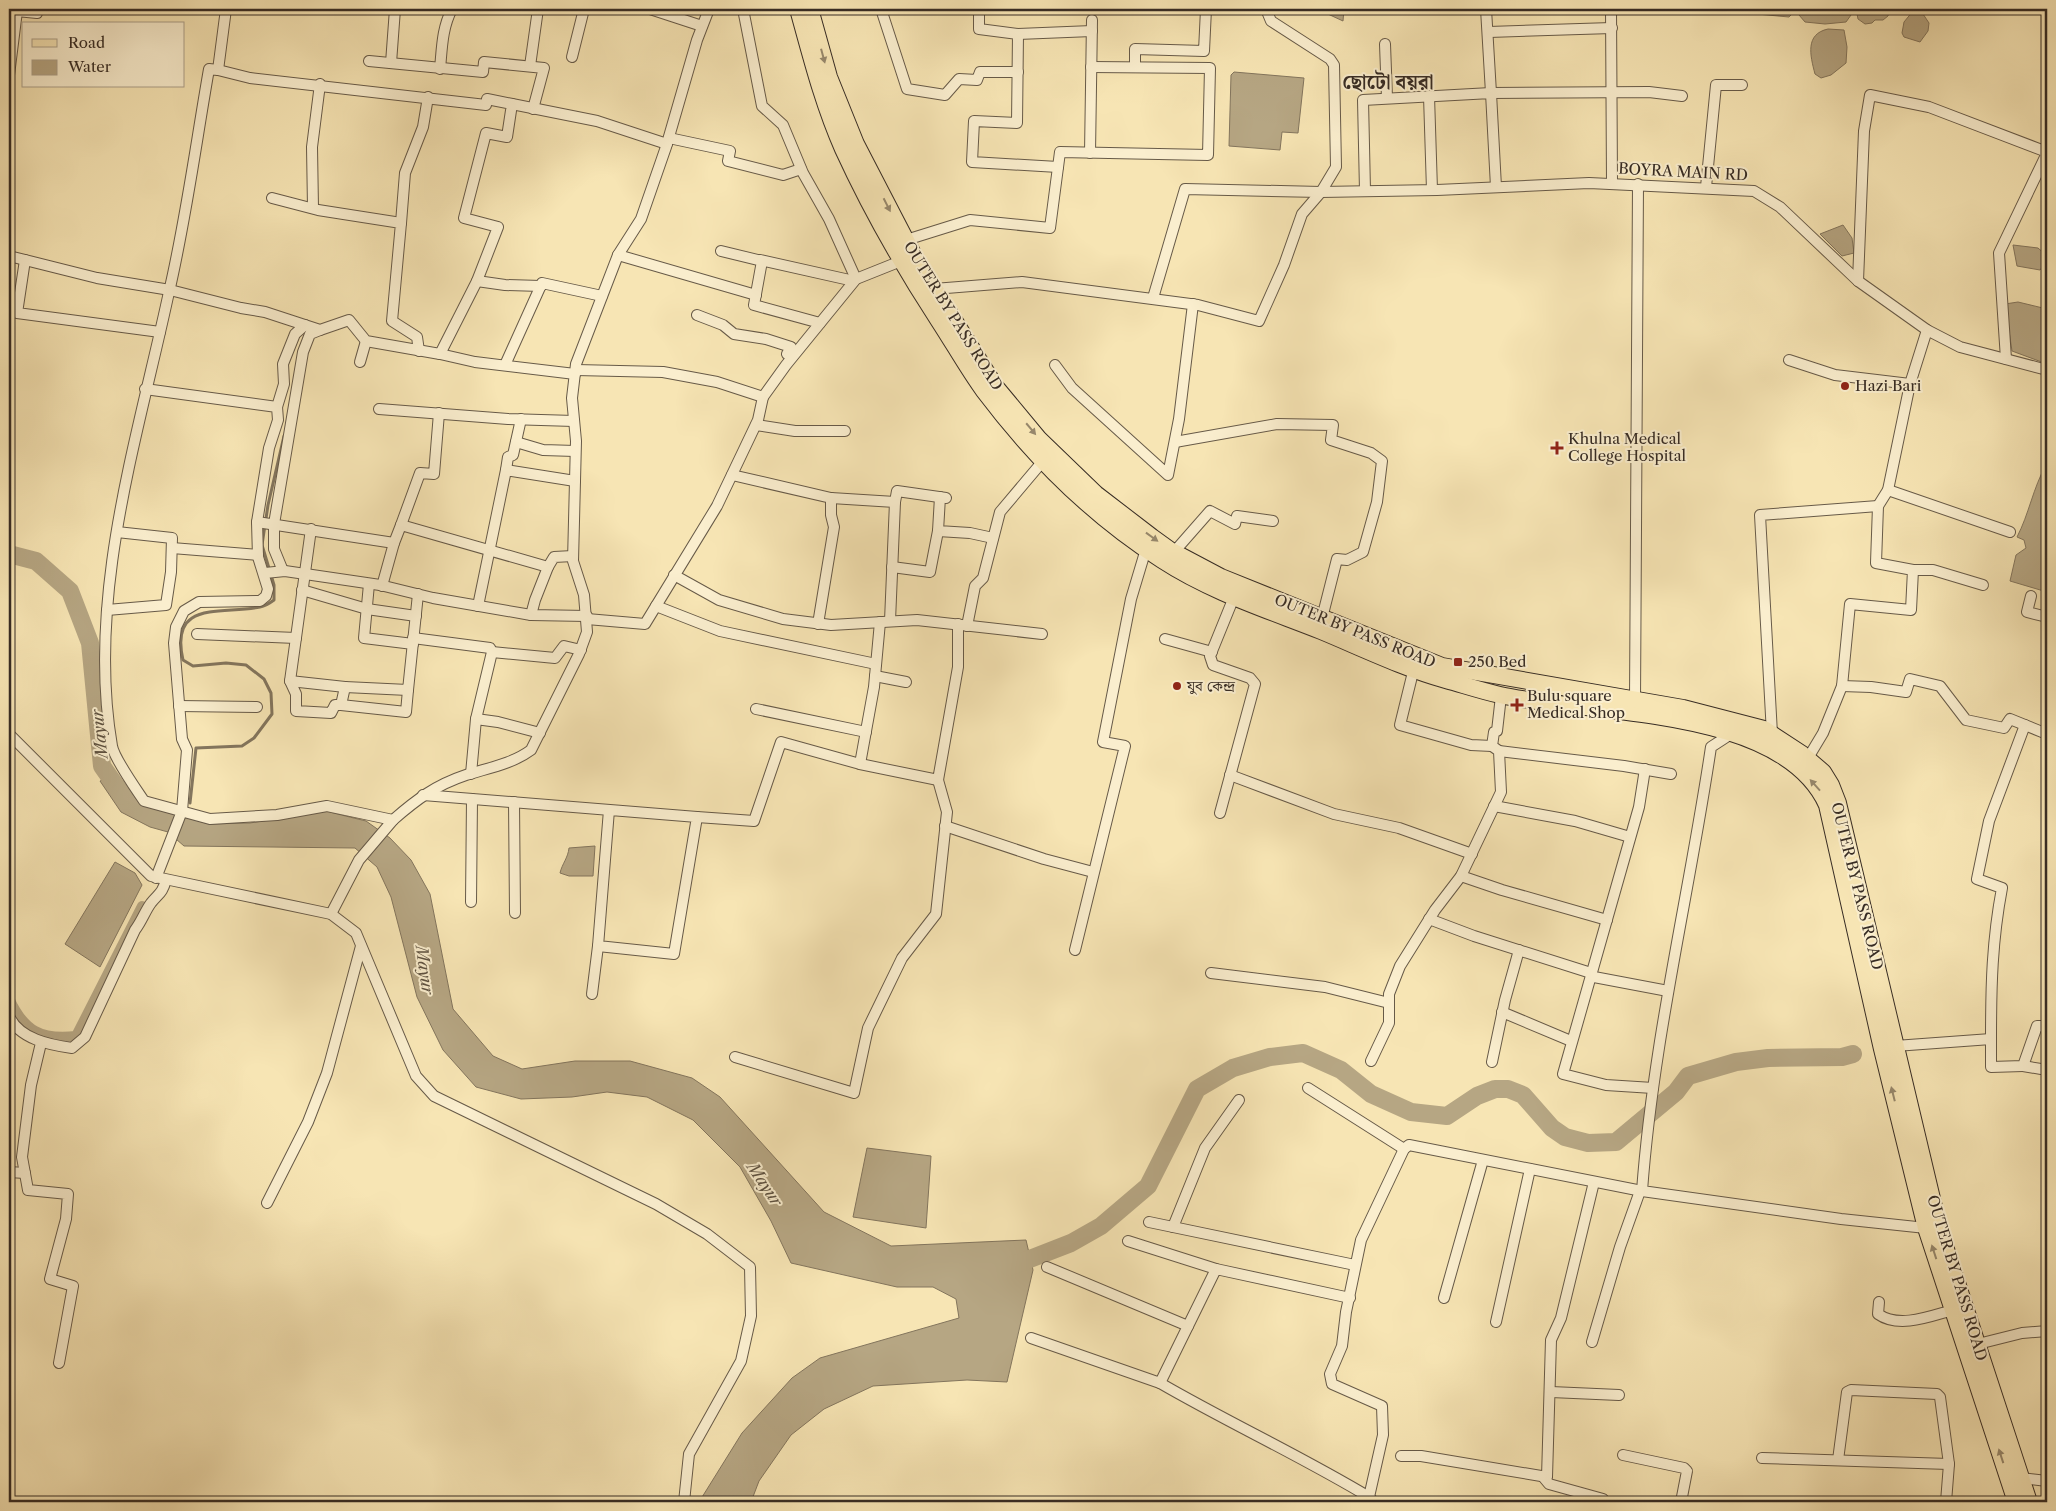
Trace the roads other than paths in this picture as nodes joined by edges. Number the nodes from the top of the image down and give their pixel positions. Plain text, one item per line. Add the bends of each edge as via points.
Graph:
1 (38, 9) edge
2 (226, 9) edge
3 (395, 9) edge
4 (452, 9) edge
5 (538, 9) edge
6 (584, 9) edge
7 (650, 9) edge
8 (709, 9) edge
9 (743, 9) edge
10 (798, 9) edge
11 (810, 9) edge
12 (881, 9) edge
13 (978, 9) edge
14 (1206, 9) edge
15 (1266, 9) edge
16 (1486, 9) edge
17 (1611, 9) edge
18 (1092, 20) dead end
19 (702, 26) junction
20 (1612, 28) junction
21 (1092, 32) junction
22 (1489, 32) junction
23 (1018, 34) junction
24 (1385, 44) dead end
25 (572, 57) dead end
26 (370, 61) dead end
27 (391, 63) junction
28 (530, 66) junction
29 (1091, 68) junction
30 (1135, 68) junction
31 (440, 69) junction
32 (218, 70) junction
33 (1018, 72) junction
34 (9, 73) edge
35 (320, 84) junction
36 (1742, 85) dead end
37 (1491, 93) junction
38 (1611, 93) junction
39 (1429, 96) junction
40 (1682, 96) dead end
41 (428, 98) junction
42 (1387, 98) junction
43 (512, 104) junction
44 (533, 108) junction
45 (668, 141) junction
46 (2047, 152) edge
47 (1090, 153) junction
48 (1058, 167) junction
49 (801, 169) junction
50 (1612, 183) junction
51 (1638, 184) junction
52 (1496, 187) junction
53 (1706, 187) junction
54 (1432, 190) junction
55 (1365, 191) junction
56 (1321, 192) junction
57 (272, 198) dead end
58 (313, 208) junction
59 (401, 223) junction
60 (906, 240) junction
61 (721, 251) dead end
62 (9, 256) edge
63 (618, 256) junction
64 (25, 260) junction
65 (760, 260) junction
66 (901, 262) junction
67 (855, 280) junction
68 (477, 281) junction
69 (1858, 281) junction
70 (540, 286) junction
71 (934, 289) junction
72 (170, 290) junction
73 (756, 295) junction
74 (602, 296) junction
75 (1153, 298) junction
76 (1192, 304) junction
77 (697, 315) dead end
78 (820, 323) junction
79 (305, 325) junction
80 (320, 330) junction
81 (1927, 330) junction
82 (160, 332) junction
83 (366, 341) junction
84 (419, 351) junction
85 (440, 354) junction
86 (792, 357) junction
87 (2006, 359) junction
88 (1789, 360) dead end
89 (360, 362) dead end
90 (505, 365) junction
91 (1055, 365) dead end
92 (2047, 370) edge
93 (575, 372) junction
94 (1910, 384) junction
95 (145, 389) junction
96 (763, 397) junction
97 (276, 407) junction
98 (379, 409) dead end
99 (439, 413) junction
100 (521, 419) junction
101 (574, 421) junction
102 (756, 425) junction
103 (844, 431) dead end
104 (516, 442) junction
105 (1175, 442) junction
106 (575, 451) junction
107 (1043, 461) junction
108 (506, 470) junction
109 (732, 475) junction
110 (575, 481) junction
111 (1888, 490) junction
112 (831, 498) junction
113 (895, 502) junction
114 (1878, 506) junction
115 (1273, 521) dead end
116 (257, 522) junction
117 (273, 524) junction
118 (401, 525) junction
119 (311, 529) junction
120 (938, 531) junction
121 (118, 532) junction
122 (2010, 532) dead end
123 (993, 538) junction
124 (394, 543) junction
125 (172, 548) junction
126 (1146, 549) junction
127 (490, 551) junction
128 (1174, 552) junction
129 (258, 555) junction
130 (573, 556) junction
131 (548, 567) junction
132 (892, 567) junction
133 (1913, 570) junction
134 (281, 572) junction
135 (265, 574) junction
136 (304, 574) junction
137 (674, 576) junction
138 (369, 584) junction
139 (1983, 585) dead end
140 (382, 586) junction
141 (302, 590) junction
142 (418, 594) junction
143 (1234, 596) junction
144 (2031, 596) dead end
145 (478, 606) junction
146 (656, 606) junction
147 (367, 608) junction
148 (107, 610) junction
149 (531, 615) junction
150 (416, 616) junction
151 (587, 617) junction
152 (2047, 617) edge
153 (1322, 618) junction
154 (885, 622) junction
155 (818, 624) junction
156 (963, 625) junction
157 (197, 634) dead end
158 (1042, 634) dead end
159 (296, 638) junction
160 (1165, 639) dead end
161 (413, 641) junction
162 (581, 650) junction
163 (492, 652) junction
164 (1212, 652) junction
165 (876, 664) junction
166 (1414, 668) junction
167 (875, 676) junction
168 (290, 681) junction
169 (906, 682) dead end
170 (345, 686) junction
171 (1842, 686) junction
172 (408, 690) junction
173 (1501, 696) junction
174 (1635, 701) junction
175 (342, 705) junction
176 (179, 706) junction
177 (257, 707) dead end
178 (756, 709) dead end
179 (476, 719) junction
180 (2024, 725) junction
181 (866, 732) junction
182 (540, 733) junction
183 (9, 734) edge
184 (1731, 734) junction
185 (1772, 734) junction
186 (2047, 734) edge
187 (1496, 748) junction
188 (1808, 758) junction
189 (860, 764) junction
190 (1645, 769) junction
191 (471, 774) junction
192 (1671, 774) dead end
193 (1230, 775) junction
194 (938, 780) junction
195 (422, 795) junction
196 (472, 799) junction
197 (514, 802) junction
198 (1494, 806) junction
199 (609, 810) junction
200 (182, 813) junction
201 (1220, 813) dead end
202 (697, 817) junction
203 (393, 820) junction
204 (945, 826) junction
205 (1630, 837) junction
206 (1472, 854) junction
207 (1093, 872) junction
208 (1461, 876) junction
209 (161, 879) junction
210 (471, 902) dead end
211 (515, 913) dead end
212 (330, 914) junction
213 (1429, 919) junction
214 (1607, 920) junction
215 (362, 946) junction
216 (598, 946) junction
217 (1075, 950) dead end
218 (1519, 950) junction
219 (1212, 973) dead end
220 (1591, 973) junction
221 (1668, 991) junction
222 (592, 994) dead end
223 (1389, 1003) junction
224 (1502, 1012) junction
225 (9, 1016) edge
226 (2047, 1026) edge
227 (1991, 1039) junction
228 (1571, 1041) junction
229 (41, 1043) junction
230 (1895, 1046) junction
231 (735, 1057) dead end
232 (1371, 1061) dead end
233 (1492, 1062) dead end
234 (2023, 1066) junction
235 (2047, 1070) edge
236 (1308, 1088) dead end
237 (1654, 1088) junction
238 (1239, 1100) dead end
239 (1404, 1149) junction
240 (1483, 1160) junction
241 (1530, 1169) junction
242 (9, 1172) edge
243 (25, 1173) junction
244 (1594, 1182) junction
245 (1641, 1191) junction
246 (267, 1203) dead end
247 (1149, 1222) dead end
248 (1172, 1227) junction
249 (1926, 1228) junction
250 (1128, 1241) dead end
251 (1355, 1265) junction
252 (1047, 1267) dead end
253 (1216, 1269) junction
254 (1350, 1298) junction
255 (1444, 1298) dead end
256 (1879, 1302) dead end
257 (1953, 1310) junction
258 (1496, 1322) dead end
259 (1188, 1326) junction
260 (2047, 1331) edge
261 (1031, 1338) dead end
262 (1592, 1342) dead end
263 (1978, 1344) junction
264 (60, 1363) dead end
265 (1160, 1383) junction
266 (1551, 1392) junction
267 (1619, 1395) dead end
268 (1623, 1455) dead end
269 (1401, 1456) dead end
270 (1762, 1458) dead end
271 (1838, 1460) junction
272 (1949, 1464) junction
273 (1544, 1478) junction
274 (2021, 1478) junction
275 (2047, 1481) edge
276 (1603, 1499) dead end
277 (1370, 1500) edge
278 (684, 1502) edge
279 (1681, 1502) edge
280 (1946, 1502) edge
281 (2016, 1502) edge
282 (2029, 1502) edge

1 - 34 street via 37,13 17,11
2 - 32 street
3 - 27 street
4 - 31 street via 446,20
5 - 28 street
6 - 25 street
7 - 19 street
8 - 19 street
9 - 49 street via 762,106 783,125
10 - 66 main road, OUTER BY PASS ROAD via 818,81 843,148
11 -> 60 main road, OUTER BY PASS ROAD via 829,77 856,144
12 - 33 street via 907,89 945,95 959,80 977,80 980,72
13 - 23 street via 979,29
14 - 30 street via 1204,51 1135,49
15 - 56 street via 1271,21 1330,59 1334,65 1336,167
16 - 22 street
17 - 20 street
18 - 21 street
19 - 45 street
20 - 22 street
20 - 38 street
21 - 23 street
21 - 29 street
22 - 37 street
23 - 33 street
24 - 42 street
26 - 27 street
27 - 31 street
28 - 31 street via 484,62 483,72
28 - 44 street via 544,68
29 - 30 street
29 - 47 street
30 - 47 street via 1210,68 1208,155
32 - 35 street via 250,78
32 - 72 street via 209,69
33 - 48 street via 1017,124 974,121 972,162
35 - 41 street
35 - 58 street via 312,148
36 - 53 street via 1716,85
37 - 38 street
37 - 39 street
37 - 52 street
38 - 40 street via 1649,92
38 - 50 street
39 - 42 street
39 - 54 street
41 - 43 street via 486,105 487,99
41 - 59 street via 423,127 405,173
42 - 55 street via 1363,100
43 - 44 street
43 - 68 street via 507,137 486,134 464,218 498,227
44 - 45 street
45 - 49 street via 730,151 728,161 783,175
45 - 63 street via 641,219
46 - 69 street via 1929,107 1870,95 1864,131
46 - 87 street via 1999,253
47 - 48 street via 1060,152
48 - 60 street via 1050,228 970,220
49 - 67 street via 829,219
50 - 51 street, BOYRA MAIN RD
50 - 52 street, BOYRA MAIN RD
51 - 53 street, BOYRA MAIN RD
51 - 174 street
52 - 54 street, BOYRA MAIN RD
53 - 69 street, BOYRA MAIN RD via 1754,191 1780,207
54 - 55 street, BOYRA MAIN RD
55 - 56 street, BOYRA MAIN RD
56 - 75 street, BOYRA MAIN RD via 1185,189
56 - 76 street via 1302,214 1259,322
57 - 58 street
58 - 59 street
59 - 84 street via 392,321 417,337
60 - 71 main road, OUTER BY PASS ROAD
61 - 65 street
62 - 64 street
63 - 73 street
63 - 74 street
64 - 72 street via 97,278
64 - 82 street via 17,312
65 - 67 street
65 - 73 street
66 - 67 street
66 - 107 main road, OUTER BY PASS ROAD via 983,390
67 - 78 street
68 - 70 street
68 - 85 street
69 - 81 street, BOYRA MAIN RD
70 - 74 street via 542,283
70 - 90 street
71 - 75 street via 1022,282
71 -> 128 main road, OUTER BY PASS ROAD via 994,386 1039,439 1096,494
72 - 79 street via 265,312
72 - 82 street
73 - 78 street via 754,305
74 - 93 street
75 - 76 street
76 - 105 street
77 - 86 street via 723,325 734,334 790,347 787,354
78 - 86 street
79 - 80 street
79 - 97 street via 295,334 284,364 284,384
80 - 83 street via 349,320
80 - 117 street via 310,334 303,352
81 - 87 street, BOYRA MAIN RD via 1960,347
81 - 94 street
82 - 95 street
83 - 84 street
83 - 89 street
84 - 85 street
85 - 90 street
86 - 96 street
87 - 92 street, BOYRA MAIN RD
88 - 94 street via 1835,375
90 - 93 street
91 - 105 street via 1072,388 1168,475
93 - 96 street via 663,372 717,382
93 - 101 street
94 - 111 street
95 - 97 street
95 - 121 street
96 - 102 street
97 - 116 street via 278,420 269,448
98 - 99 street
99 - 100 street
99 - 118 street via 434,474 420,473
100 - 101 street
100 - 104 street
101 - 106 street
102 - 103 street via 795,431
102 - 109 street
104 - 106 street via 543,450
104 - 108 street
105 - 153 street via 1277,424 1333,425 1331,440 1371,453 1382,461 1377,502 1363,552 1347,560 1337,559
106 - 110 street
107 - 123 street via 1000,512
107 - 126 main road, OUTER BY PASS ROAD via 1085,501
108 - 110 street
108 - 127 street
109 - 112 street
109 - 137 street
110 - 130 street
111 - 114 street
111 - 122 street
112 - 113 street
112 - 155 street via 830,515 834,527
113 - 120 street via 896,491 944,497
113 - 132 street
114 - 133 street via 1876,563
114 - 185 street via 1760,515
115 - 128 street via 1237,516 1235,524 1210,511
116 - 117 street
116 - 129 street
117 - 119 street
117 - 134 street via 274,549
118 - 124 street
118 - 127 street
119 - 124 street
119 - 136 street
120 - 123 street
120 - 132 street via 930,572
121 - 125 street via 172,538
121 - 148 street
123 - 156 street via 983,578 974,586
124 - 140 street
125 - 129 street
125 - 148 street via 166,605
126 - 143 main road, OUTER BY PASS ROAD via 1211,588
126 - 207 street via 1131,599 1103,742 1126,746
127 - 131 street
127 - 145 street
128 - 153 main road, OUTER BY PASS ROAD via 1221,577
129 - 135 street
130 - 131 street via 554,557
130 - 151 street
131 - 149 street
132 - 154 street
133 - 139 street via 1933,570
133 - 171 street via 1911,610 1850,604
134 - 135 street
134 - 136 street
135 - 176 street via 268,589 260,601 199,602 184,611 176,627 174,643
136 - 138 street
136 - 141 street
137 - 146 street
137 - 155 street via 719,600 783,619
138 - 140 street
138 - 147 street
140 - 142 street
141 - 147 street
141 - 159 street
142 - 145 street
142 - 150 street
143 - 164 street
143 - 166 main road, OUTER BY PASS ROAD
144 - 152 street via 2027,612
145 - 149 street
146 - 151 street via 645,624
146 - 165 street via 720,631
147 - 150 street
147 - 161 street via 364,638
148 - 200 street via 104,664 112,748 144,801
149 - 151 street
150 - 161 street
151 - 162 street via 587,632
153 - 174 main road, OUTER BY PASS ROAD via 1442,666
154 - 155 street
154 - 156 street via 917,620
154 - 165 street
156 - 158 street
156 - 194 street
157 - 159 street
159 - 168 street
160 - 164 street
161 - 163 street via 490,648
161 - 172 street
162 - 163 street via 564,646 555,658
162 - 182 street
163 - 179 street
164 - 193 street via 1213,665 1250,678 1255,684
165 - 167 street
166 - 173 main road, OUTER BY PASS ROAD
166 - 187 street via 1400,725 1471,745
167 - 169 street
167 - 181 street
168 - 170 street
168 - 175 street via 296,694 296,711 331,713 335,705
170 - 172 street
170 - 175 street
171 - 180 street via 1906,692 1910,679 1940,686 1966,720 2004,728 2010,719
171 - 188 street via 1823,733
172 - 175 street via 406,712
173 - 184 main road, OUTER BY PASS ROAD via 1682,721
173 - 187 street via 1497,731 1494,732
174 - 185 main road, OUTER BY PASS ROAD via 1683,708 1764,729
176 - 177 street
176 - 200 street via 182,739 187,750
178 - 181 street
179 - 182 street
179 - 191 street
180 - 186 street
180 - 227 street via 1989,821 1977,879 2002,888 1994,931
181 - 189 street
182 - 191 street via 531,750 521,758
183 - 209 street via 151,876
184 - 221 street via 1711,747
249 -> 184 main road, OUTER BY PASS ROAD via 1827,805 1820,790 1791,763 1763,744
185 - 188 main road, OUTER BY PASS ROAD
187 - 190 street
187 - 198 street via 1501,792
188 - 230 main road, OUTER BY PASS ROAD via 1832,785 1838,804
189 - 194 street
189 - 202 street via 781,742 754,821
190 - 192 street
190 - 205 street
191 - 195 street
193 - 201 street
193 - 206 street via 1334,814 1399,828
194 - 204 street via 947,812
195 - 196 street
195 - 203 street
196 - 197 street
196 - 210 street
197 - 199 street
197 - 211 street
198 - 205 street via 1575,821
198 - 206 street
199 - 202 street
199 - 216 street
200 - 203 street via 210,819 277,815 327,806
200 - 209 street
202 - 216 street via 674,954
203 - 212 street via 359,860
204 - 207 street
204 - 231 street via 936,914 902,958 868,1028 854,1093
205 - 214 street
206 - 208 street
207 - 217 street
208 - 213 street
208 - 214 street
209 - 212 street
209 - 229 street via 163,892 151,903 135,930 86,1037 72,1048
212 - 215 street via 356,933
213 - 218 street
213 - 223 street via 1400,966 1389,994
214 - 220 street
215 - 246 street via 327,1073 308,1122
215 - 278 street via 416,1076 434,1096 656,1204 707,1234 750,1267 751,1316 741,1361 689,1454
216 - 222 street
218 - 220 street
218 - 224 street
219 - 223 street via 1325,987
220 - 221 street via 1594,977
220 - 228 street
221 - 237 street
223 - 232 street via 1389,1023
224 - 228 street
224 - 233 street
225 - 229 street via 12,1022
226 - 234 street via 2037,1026
227 - 230 street
227 - 234 street via 1990,1067
228 - 237 street via 1563,1074 1606,1084
229 - 243 street via 31,1085 22,1157
230 - 263 main road, OUTER BY PASS ROAD via 1939,1228
234 - 235 street
236 - 239 street
237 - 245 street
238 - 248 street via 1206,1148
239 - 240 street via 1409,1145
239 - 251 street via 1361,1240
240 - 241 street
240 - 255 street
241 - 244 street
241 - 258 street
242 - 243 street
243 - 264 street via 28,1190 68,1194 66,1220 50,1279 73,1286
244 - 245 street
244 - 266 street via 1562,1318 1551,1340
245 - 249 street
245 - 262 street via 1620,1247
247 - 248 street
248 - 251 street
257 -> 249 main road, OUTER BY PASS ROAD
250 - 253 street
251 - 254 street
252 - 259 street
253 - 254 street
253 - 259 street
254 - 277 street via 1342,1346 1330,1380 1332,1384 1382,1406 1383,1435
256 - 257 street via 1878,1314 1895,1320 1913,1321
281 -> 257 main road, OUTER BY PASS ROAD
259 - 265 street
260 - 263 street via 2022,1333
261 - 265 street
263 - 274 main road, OUTER BY PASS ROAD
265 - 277 street
266 - 267 street
266 - 273 street via 1548,1477
268 - 279 street via 1688,1471
269 - 273 street via 1421,1456
270 - 271 street
271 - 272 street
271 - 272 street via 1846,1392 1851,1390 1937,1394
272 - 280 street
273 - 276 street via 1550,1484
274 - 275 street
274 - 282 main road, OUTER BY PASS ROAD

